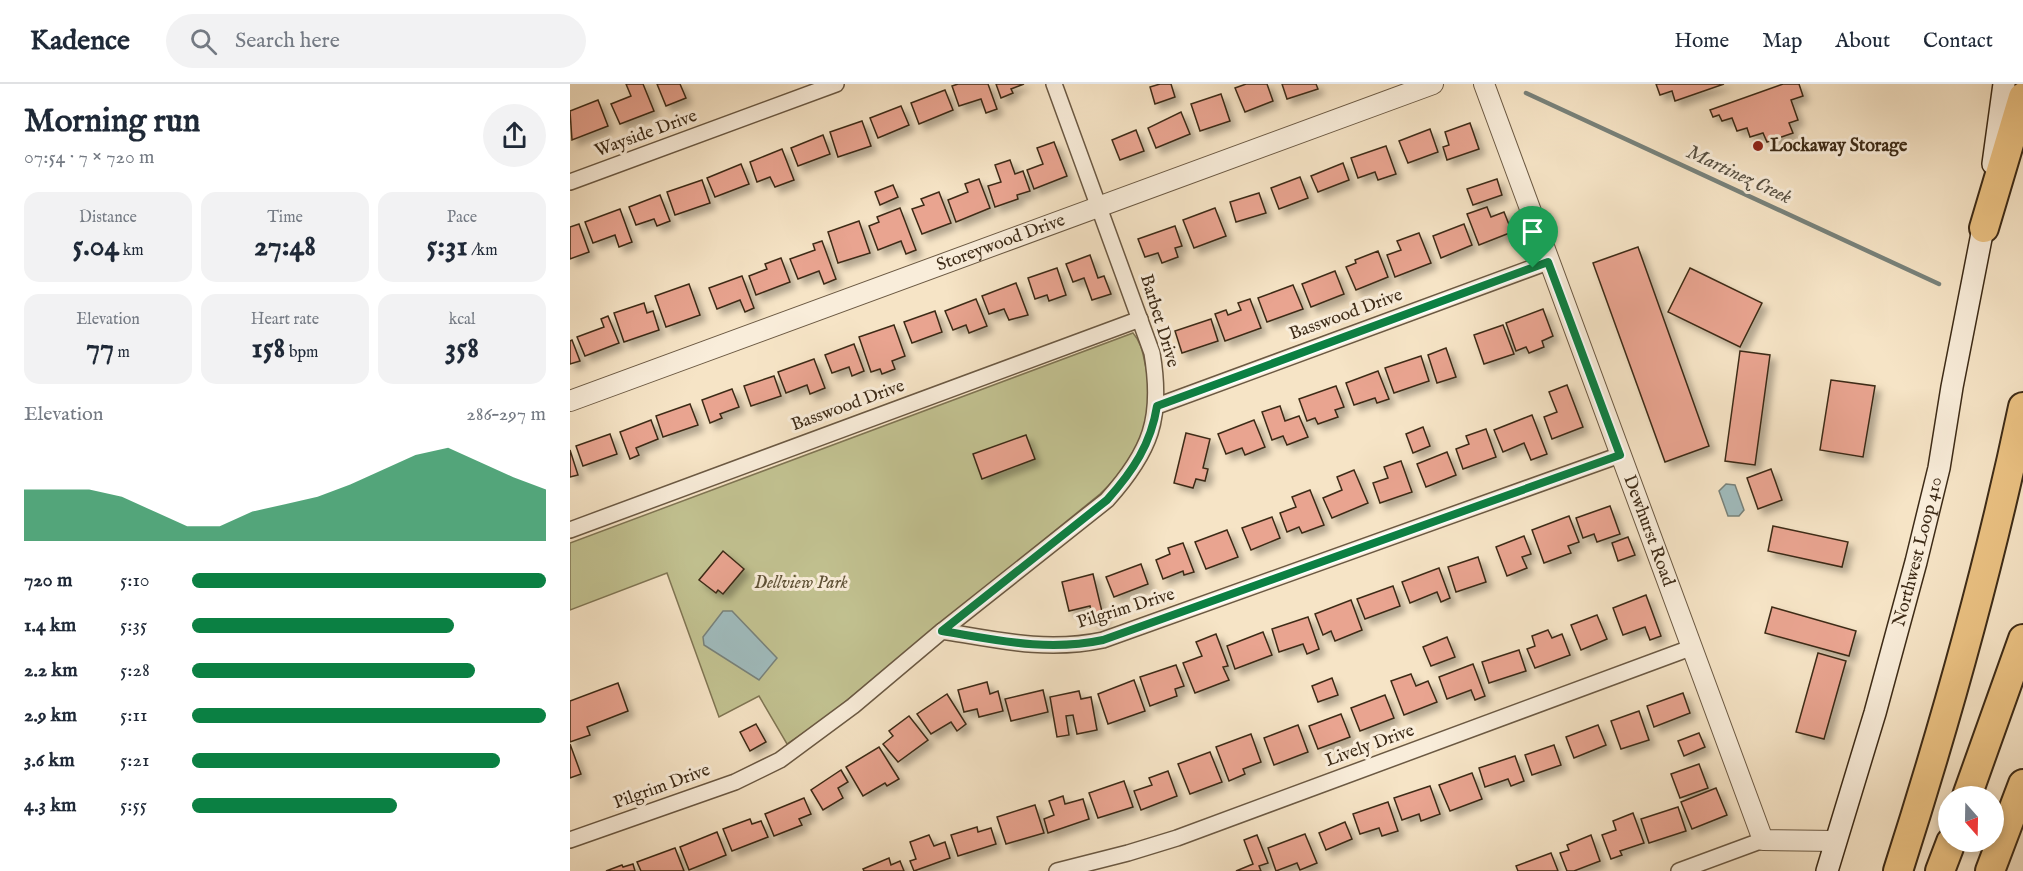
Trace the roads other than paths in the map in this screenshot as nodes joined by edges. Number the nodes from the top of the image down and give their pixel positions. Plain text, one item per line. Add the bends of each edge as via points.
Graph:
1 (836, 84) edge
2 (1053, 84) edge
3 (1433, 84) edge
4 (1484, 84) edge
5 (2004, 84) edge
6 (2023, 97) edge
7 (570, 183) edge
8 (1100, 207) junction
9 (1984, 228) junction
10 (1548, 262) junction
11 (1140, 320) junction
12 (570, 401) edge
13 (1157, 406) junction
14 (2023, 407) edge
15 (1620, 455) junction
16 (570, 530) edge
17 (942, 631) junction
18 (2023, 639) edge
19 (1693, 646) junction
20 (2023, 784) edge
21 (1971, 786) edge
22 (570, 840) edge
23 (1763, 840) junction
24 (1836, 841) junction
25 (1947, 852) edge
26 (1057, 871) edge
27 (1679, 871) edge
28 (1827, 871) edge
29 (1898, 871) edge
30 (1940, 871) edge
31 (1990, 871) edge

1 - 7 street, Wayside Drive
2 - 8 street, Barbet Drive
3 - 8 street, Storeywood Drive
4 - 10 street, Dewhurst Road
5 - 9 main road, Northwest Loop 410
6 - 9 highway
8 - 11 street, Barbet Drive
8 - 12 street, Storeywood Drive
9 - 24 main road, Northwest Loop 410 via 1939,468 1875,713
10 - 13 street, Basswood Drive
10 - 15 street, Dewhurst Road
11 - 13 street, Barbet Drive via 1152,353
11 - 16 street, Basswood Drive
13 - 17 street, Barbet Drive via 1144,449 1129,476 1107,500
14 - 29 highway via 1964,654
15 - 17 street, Pilgrim Drive via 1103,640 1040,646
15 - 19 street, Dewhurst Road
17 - 22 street, Pilgrim Drive via 853,706 780,760 735,782
18 - 21 highway
19 - 23 street, Dewhurst Road
19 - 26 street, Lively Drive via 1177,838
20 - 31 highway
23 - 24 street
23 - 27 street
24 - 28 main road, Northwest Loop 410
25 - 30 highway

